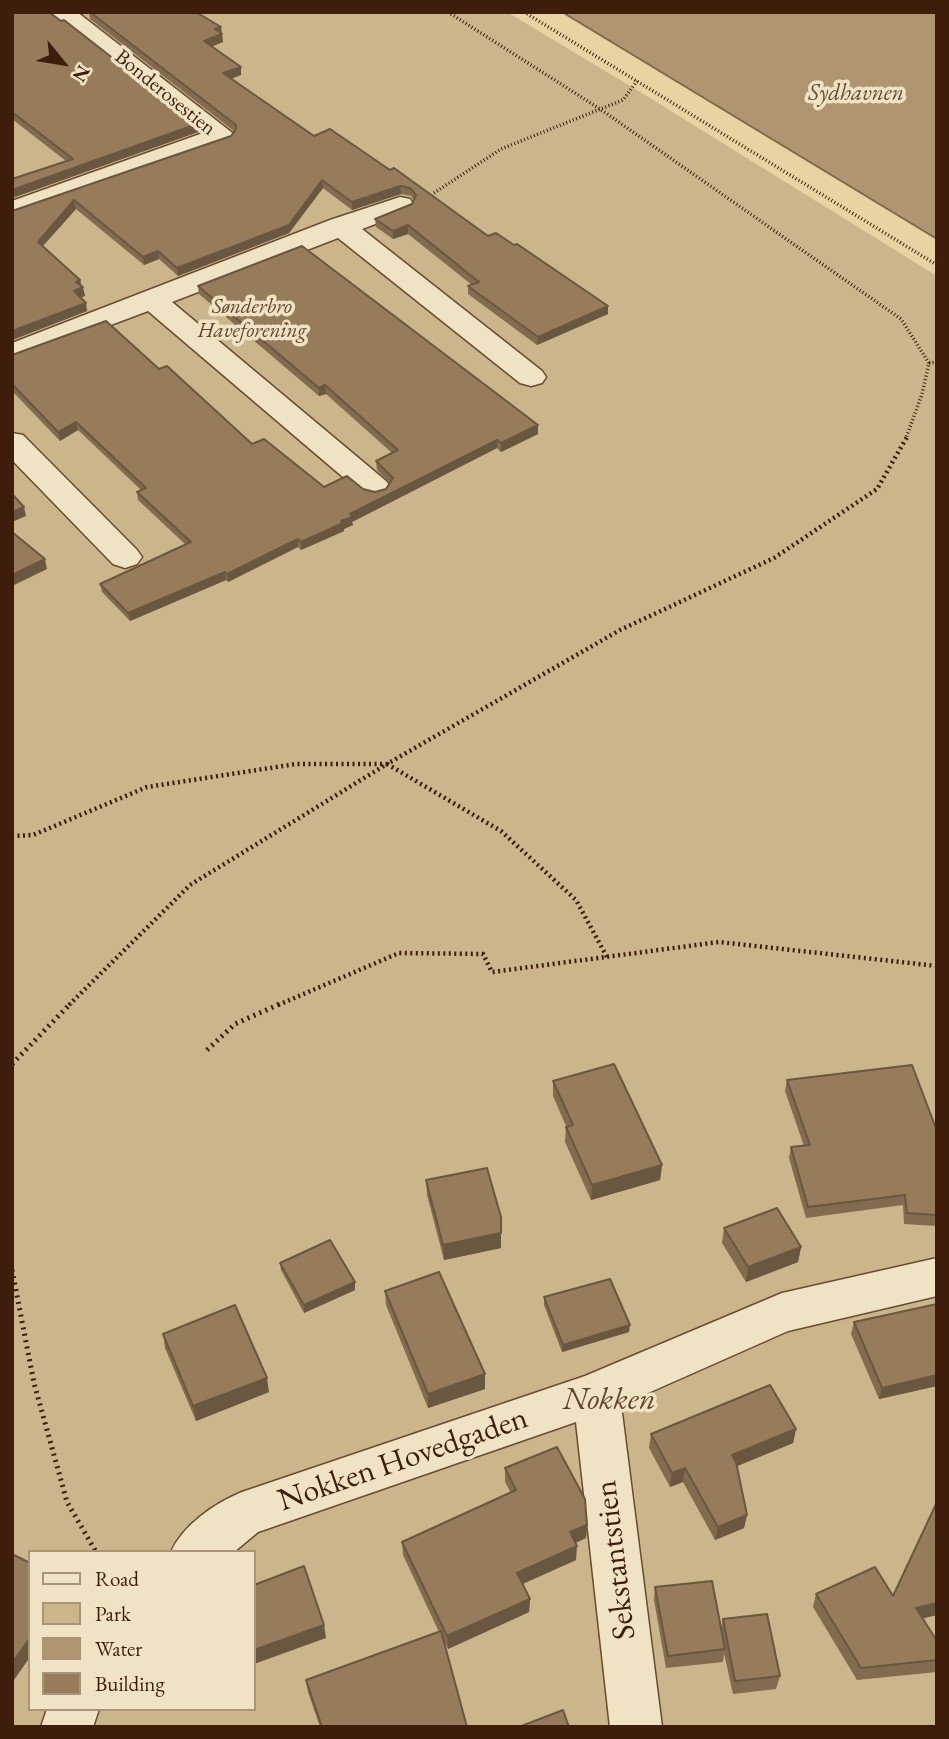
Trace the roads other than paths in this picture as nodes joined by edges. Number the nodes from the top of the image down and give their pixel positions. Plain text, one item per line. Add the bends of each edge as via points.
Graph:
1 (61, 12) edge
2 (400, 205) road end
3 (12, 210) edge
4 (340, 226) junction
5 (152, 300) junction
6 (12, 353) edge
7 (531, 377) dead end
8 (12, 442) edge
9 (375, 488) dead end
10 (125, 557) dead end
11 (937, 1277) edge
12 (596, 1394) junction
13 (198, 1550) edge
14 (636, 1727) edge

1 - 3 lane, Bonderosestien via 222,135 32,191
2 - 4 lane
4 - 5 lane
4 - 7 lane
5 - 6 lane
5 - 9 lane
8 - 10 lane
11 - 12 lane, Nokken Hovedgaden via 782,1312
12 - 13 lane, Nokken Hovedgaden via 242,1515
12 - 14 lane, Sekstantstien

